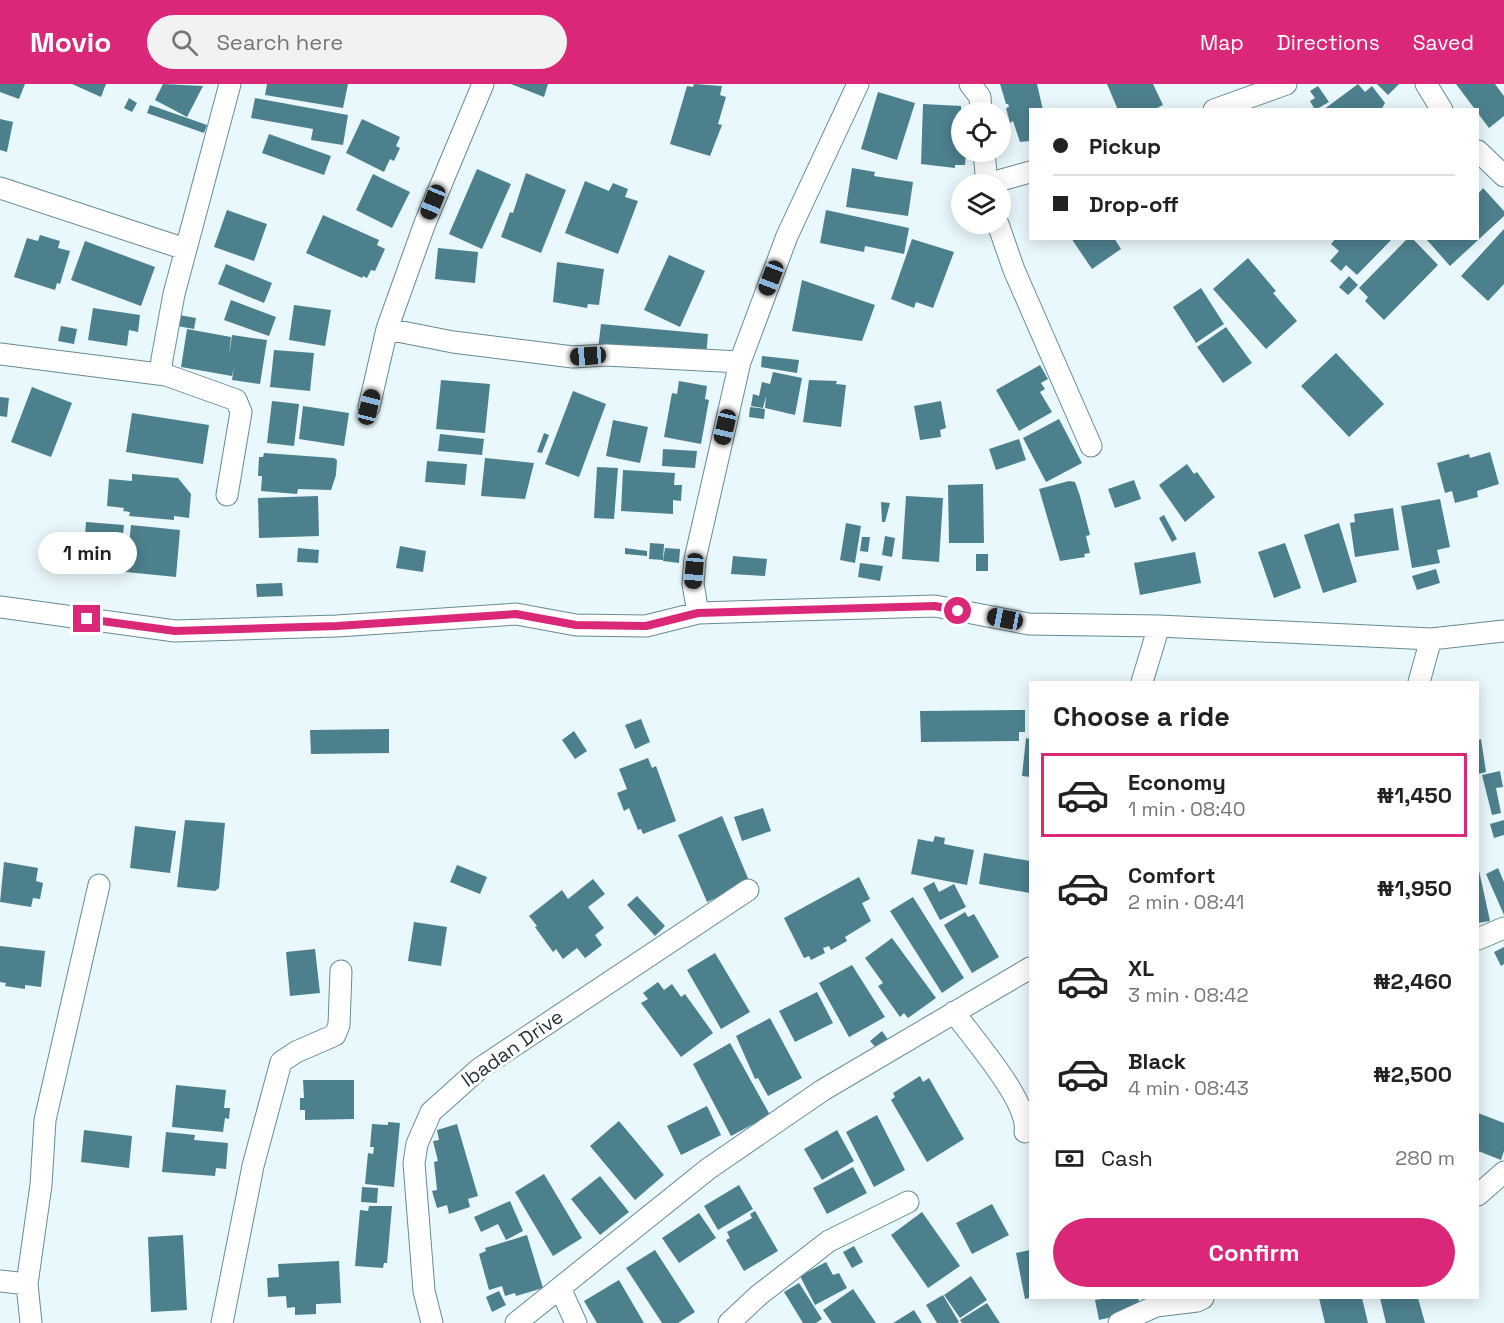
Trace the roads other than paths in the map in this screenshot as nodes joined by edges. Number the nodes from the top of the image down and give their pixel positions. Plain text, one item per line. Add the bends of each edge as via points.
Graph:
1 (230, 84) edge
2 (483, 84) edge
3 (858, 84) edge
4 (970, 84) edge
5 (1286, 84) edge
6 (1426, 84) edge
7 (979, 102) edge
8 (1220, 108) edge
9 (1441, 108) edge
10 (1479, 152) edge
11 (985, 162) edge
12 (1029, 172) edge
13 (1504, 177) edge
14 (0, 189) edge
15 (1001, 234) edge
16 (185, 249) junction
17 (387, 329) junction
18 (0, 354) edge
19 (740, 362) junction
20 (166, 375) junction
21 (369, 407) dead end
22 (1091, 446) dead end
23 (227, 495) dead end
24 (0, 607) edge
25 (698, 613) junction
26 (1158, 626) junction
27 (1504, 631) edge
28 (1431, 639) junction
29 (1142, 681) edge
30 (1419, 681) edge
31 (99, 885) dead end
32 (748, 890) dead end
33 (1504, 928) edge
34 (1479, 939) edge
35 (1029, 969) edge
36 (341, 971) dead end
37 (954, 1012) junction
38 (1025, 1132) dead end
39 (1504, 1172) edge
40 (1479, 1194) edge
41 (908, 1202) dead end
42 (0, 1281) edge
43 (27, 1284) junction
44 (560, 1288) junction
45 (1201, 1299) edge
46 (31, 1323) edge
47 (222, 1323) edge
48 (432, 1323) edge
49 (516, 1323) edge
50 (576, 1323) edge
51 (729, 1323) edge
52 (1119, 1323) edge

1 - 16 street
2 - 17 street via 425,223
3 - 19 street via 787,236
4 - 7 street via 977,91
5 - 8 street
6 - 9 street
10 - 13 street
11 - 12 street via 987,184
14 - 16 street
15 - 22 street
16 - 20 street via 162,359 161,369
17 - 19 street via 453,342 573,357
17 - 21 street
18 - 20 street
19 - 25 street via 695,559 693,584
20 - 23 street via 240,403
24 - 25 street via 175,631 337,626 516,614 576,625 646,626
25 - 26 street via 935,606 1029,624
26 - 28 street
26 - 29 street
27 - 28 street
28 - 30 street
31 - 43 street via 45,1120 41,1185
32 - 48 street, Ibadan Drive via 479,1069 431,1112 417,1144 414,1163 424,1291
33 - 34 street
35 - 37 street
36 - 47 street via 339,1025 335,1035 281,1062 253,1166
37 - 38 street via 1008,1085 1018,1102
37 - 44 street via 823,1090 708,1169
39 - 40 street
41 - 51 street via 829,1241
42 - 43 street
43 - 46 street
44 - 49 street
44 - 50 street
45 - 52 street via 1156,1306

